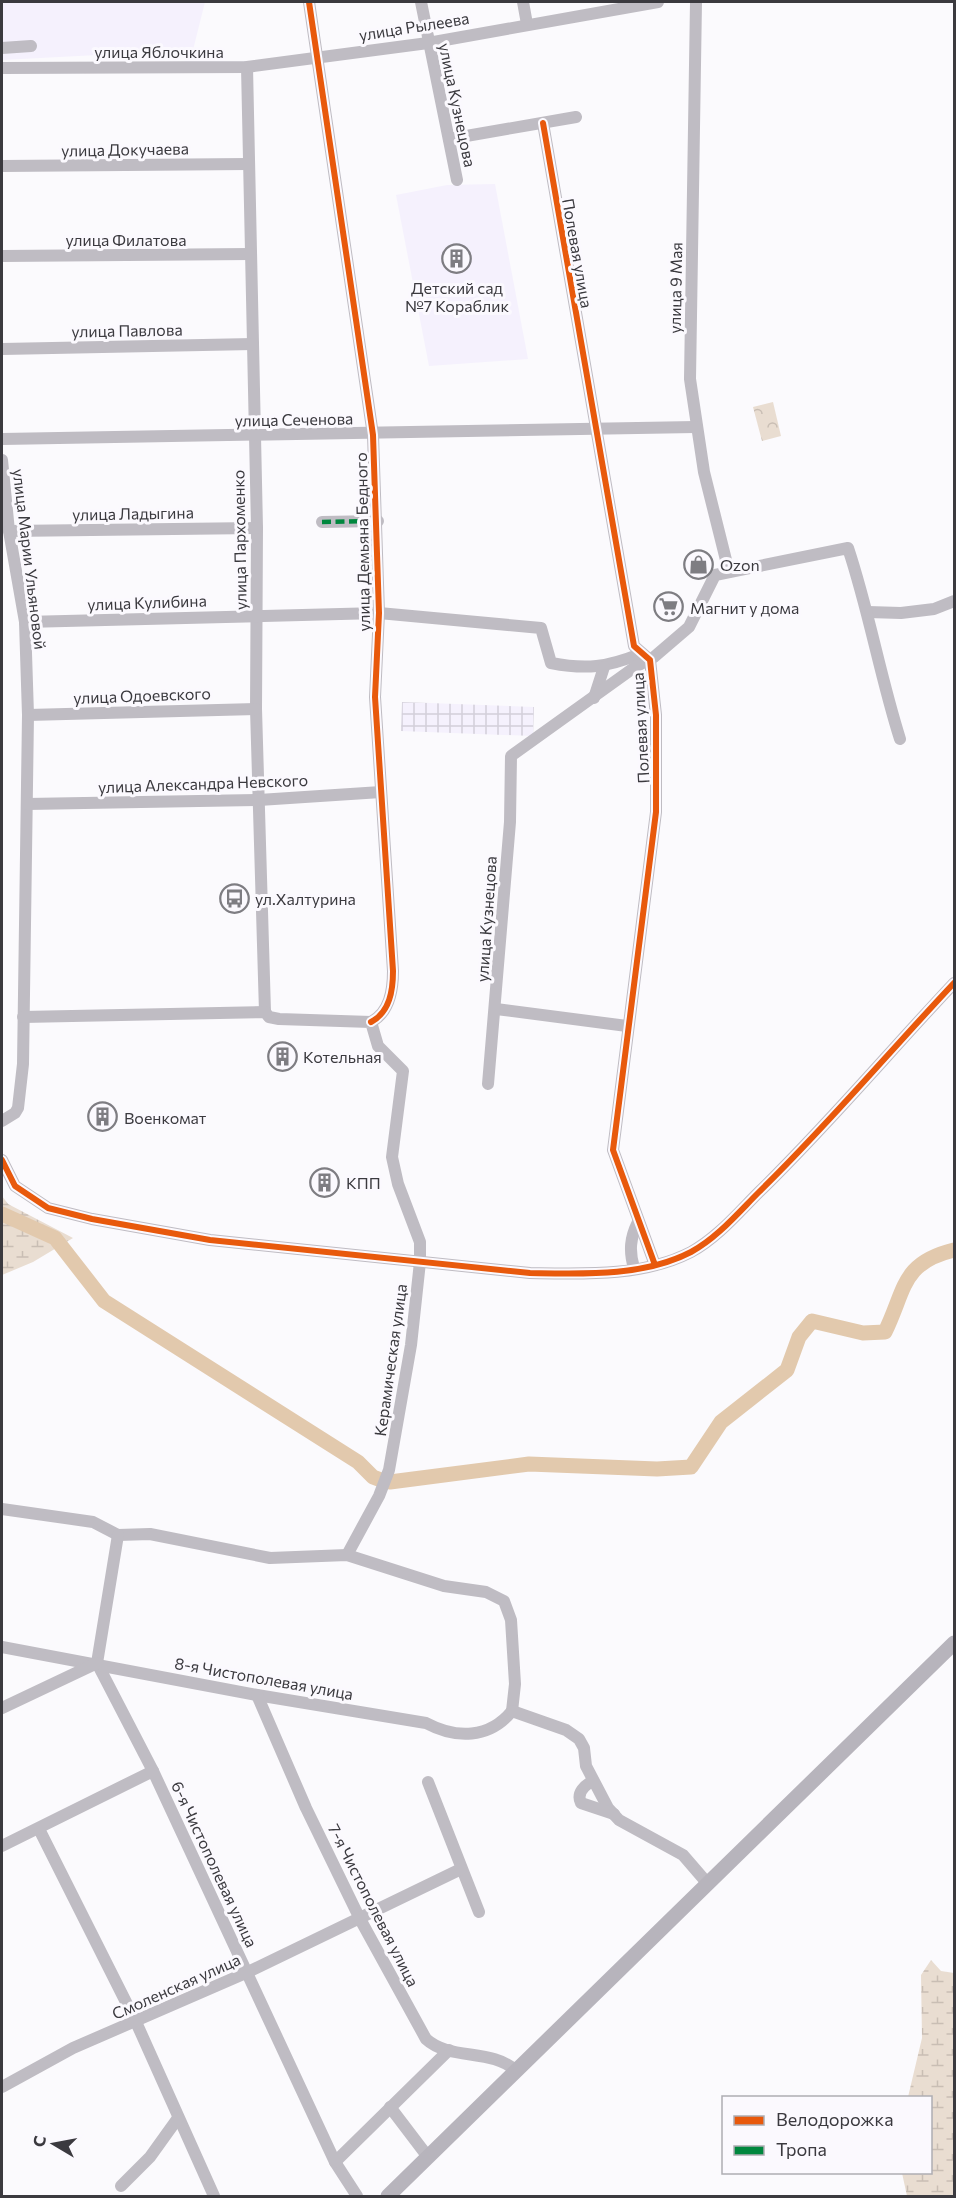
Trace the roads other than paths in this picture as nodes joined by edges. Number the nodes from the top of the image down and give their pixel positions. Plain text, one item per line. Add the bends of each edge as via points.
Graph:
1 (309, 2) edge
2 (421, 2) edge
3 (523, 2) edge
4 (658, 2) edge
5 (696, 2) edge
6 (527, 24) junction
7 (428, 43) junction
8 (31, 46) dead end
9 (2, 48) edge
10 (316, 57) junction
11 (247, 67) junction
12 (2, 68) edge
13 (576, 117) dead end
14 (543, 123) junction
15 (449, 139) junction
16 (248, 164) junction
17 (2, 166) edge
18 (457, 180) dead end
19 (251, 254) junction
20 (2, 256) edge
21 (253, 344) junction
22 (2, 349) edge
23 (695, 427) junction
24 (594, 430) junction
25 (373, 435) junction
26 (253, 436) junction
27 (2, 439) edge
28 (2, 460) edge
29 (378, 521) junction
30 (322, 522) dead end
31 (257, 528) junction
32 (9, 531) junction
33 (729, 572) junction
34 (954, 601) edge
35 (868, 612) junction
36 (379, 613) junction
37 (258, 615) junction
38 (24, 622) junction
39 (645, 657) junction
40 (604, 667) junction
41 (594, 698) junction
42 (256, 709) junction
43 (28, 715) junction
44 (900, 739) dead end
45 (381, 792) junction
46 (259, 800) junction
47 (27, 804) junction
48 (954, 983) edge
49 (495, 1009) junction
50 (265, 1012) junction
51 (23, 1017) junction
52 (371, 1022) junction
53 (627, 1026) junction
54 (488, 1084) dead end
55 (2, 1121) edge
56 (2, 1160) edge
57 (638, 1222) junction
58 (420, 1262) junction
59 (655, 1265) junction
60 (634, 1268) junction
61 (2, 1509) edge
62 (118, 1535) junction
63 (347, 1555) junction
64 (954, 1643) edge
65 (2, 1647) edge
66 (97, 1663) junction
67 (256, 1695) junction
68 (2, 1708) edge
69 (512, 1710) junction
70 (153, 1770) junction
71 (593, 1781) junction
72 (428, 1782) dead end
73 (614, 1814) junction
74 (39, 1828) junction
75 (2, 1846) edge
76 (461, 1869) junction
77 (708, 1884) junction
78 (479, 1912) dead end
79 (360, 1919) junction
80 (248, 1972) junction
81 (136, 2022) junction
82 (448, 2050) junction
83 (516, 2071) junction
84 (2, 2087) edge
85 (390, 2107) junction
86 (178, 2118) junction
87 (428, 2157) junction
88 (335, 2162) junction
89 (121, 2186) dead end
90 (214, 2196) edge
91 (357, 2196) edge
92 (388, 2196) edge

1 - 10 street, улица Демьяна Бедного
2 - 7 street, улица Кузнецова
3 - 6 street
4 - 6 street, улица Рылеева
5 - 23 street, улица 9 Мая via 690,369
6 - 7 street, улица Рылеева
7 - 10 street, улица Рылеева
7 - 15 street, улица Кузнецова
8 - 9 street
10 - 11 street, улица Яблочкина
10 - 25 street, улица Демьяна Бедного
11 - 12 street, улица Яблочкина
11 - 16 street, улица Пархоменко
13 - 14 street
14 - 15 street
14 - 24 street, Полевая улица
15 - 18 street, улица Кузнецова
16 - 17 street, улица Докучаева
16 - 19 street, улица Пархоменко
19 - 20 street, улица Филатова
19 - 21 street, улица Пархоменко
21 - 22 street, улица Павлова
21 - 26 street, улица Пархоменко
23 - 24 street, улица Сеченова
23 - 33 street, улица 9 Мая
24 - 25 street, улица Сеченова
24 - 39 street, Полевая улица via 634,646
25 - 26 street, улица Сеченова
25 - 29 street, улица Демьяна Бедного
26 - 27 street, улица Сеченова
26 - 31 street, улица Пархоменко
28 - 32 street, улица Марии Ульяновой
29 - 30 street
29 - 36 street, улица Демьяна Бедного
31 - 32 street, улица Ладыгина
31 - 37 street, улица Пархоменко
32 - 38 street, улица Марии Ульяновой
33 - 35 street via 848,548
33 - 39 street via 715,575 689,627
34 - 35 street via 934,609
35 - 44 street via 884,690
36 - 37 street, улица Кулибина
36 - 40 street, улица Кулибина via 541,628 552,663 574,668
36 - 45 street, улица Демьяна Бедного via 375,697
37 - 38 street, улица Кулибина
37 - 42 street, улица Пархоменко
38 - 43 street, улица Марии Ульяновой
39 - 40 street
39 - 41 street
39 - 53 street, Полевая улица via 656,716 656,812
40 - 41 street
41 - 49 street, улица Кузнецова via 512,756
42 - 43 street, улица Одоевского
42 - 46 street, улица Пархоменко
43 - 47 street, улица Марии Ульяновой
45 - 46 street, улица Александра Невского
45 - 52 street, улица Демьяна Бедного via 393,985 384,1012
46 - 47 street, улица Александра Невского
46 - 50 street, улица Пархоменко
47 - 51 street, улица Марии Ульяновой
48 - 59 street via 784,1168 721,1230 689,1253
49 - 53 street
49 - 54 street, улица Кузнецова
50 - 51 street
50 - 52 street via 279,1019
51 - 55 street, улица Марии Ульяновой via 19,1102 15,1113
52 - 58 street, Керамическая улица via 378,1047 403,1071 392,1157 420,1242
53 - 57 street, Полевая улица via 613,1150
56 - 58 street via 15,1186 48,1208 92,1220 210,1240
57 - 59 street, Полевая улица
57 - 60 street via 631,1235
58 - 60 street via 530,1273 576,1274
58 - 63 street, Керамическая улица via 411,1345 389,1470
59 - 60 street
61 - 62 street via 93,1522
62 - 63 street via 150,1534 270,1558
62 - 66 street
63 - 69 street via 444,1586 486,1592 504,1601 511,1620 515,1684
64 - 77 main road
65 - 66 street, 8-я Чистополевая улица
66 - 67 street, 8-я Чистополевая улица
66 - 68 street
66 - 70 street, 6-я Чистополевая улица
67 - 69 street, 8-я Чистополевая улица via 426,1724 451,1734 467,1735 493,1727
67 - 79 street, 7-я Чистополевая улица
69 - 71 street via 566,1730 579,1739
70 - 74 street
70 - 80 street, 6-я Чистополевая улица
71 - 73 street
71 - 73 street via 580,1794 581,1803
72 - 76 street
73 - 77 street via 683,1855
74 - 75 street
74 - 81 street
76 - 78 street
76 - 79 street, Смоленская улица
77 - 83 main road
79 - 80 street, Смоленская улица
79 - 82 street, 7-я Чистополевая улица via 426,2039
80 - 81 street, Смоленская улица
80 - 88 street, 6-я Чистополевая улица
81 - 84 street, Смоленская улица via 73,2048
81 - 86 street
82 - 83 street, 7-я Чистополевая улица via 497,2060
82 - 85 street
83 - 87 main road
85 - 87 street
85 - 88 street
86 - 89 street via 150,2157
86 - 90 street
87 - 92 main road
88 - 91 street, 6-я Чистополевая улица

